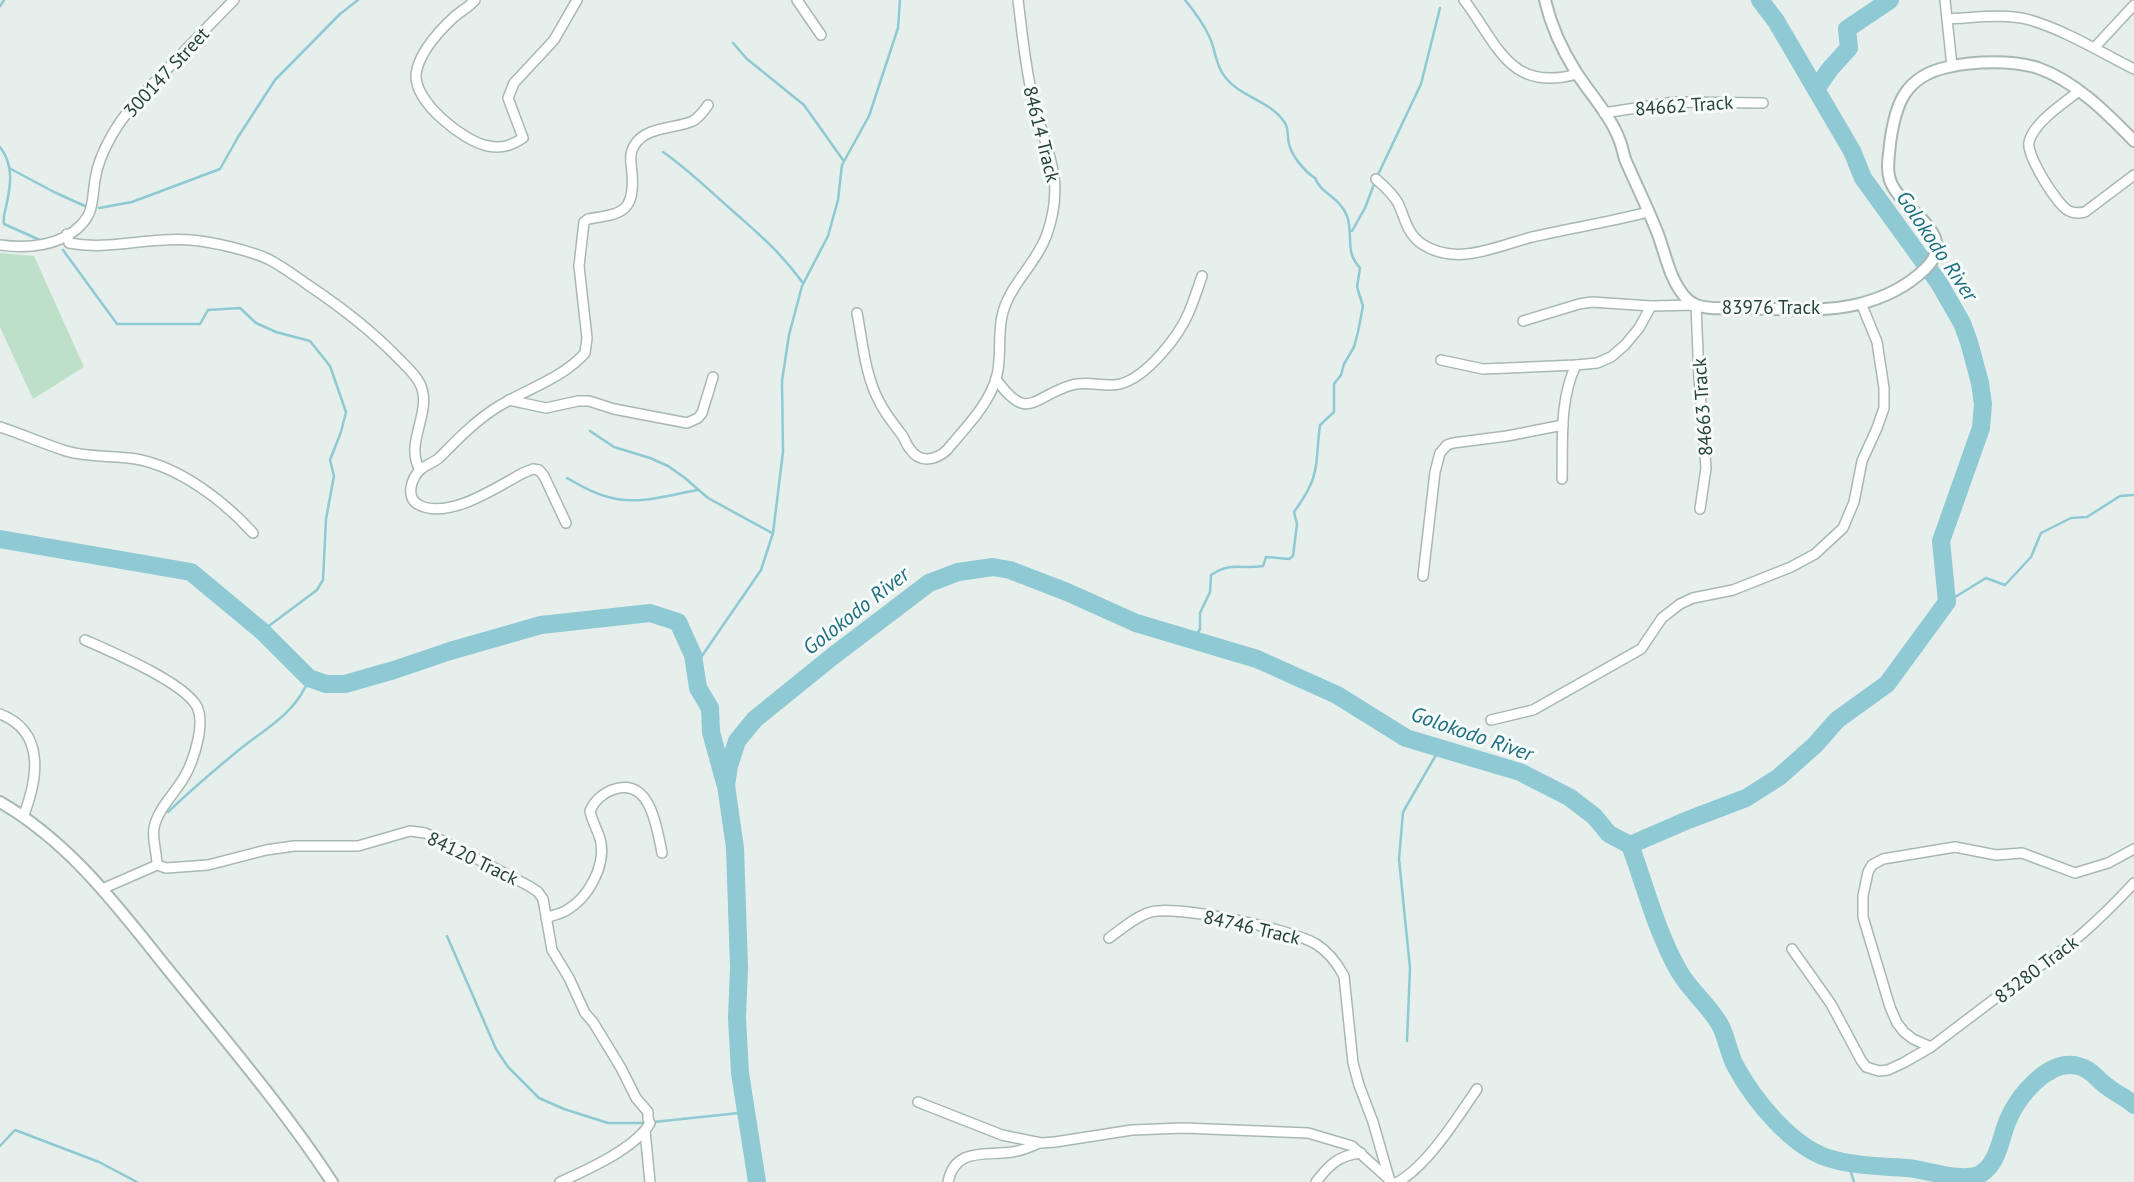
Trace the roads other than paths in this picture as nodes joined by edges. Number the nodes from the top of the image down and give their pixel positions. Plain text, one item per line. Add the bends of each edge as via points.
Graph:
1 (234, 0) edge
2 (475, 0) edge
3 (578, 0) edge
4 (797, 0) edge
5 (1018, 0) edge
6 (1464, 0) edge
7 (1545, 0) edge
8 (1945, 0) edge
9 (2134, 5) edge
10 (1947, 19) junction
11 (821, 35) dead end
12 (2095, 47) junction
13 (1952, 66) junction
14 (2134, 69) edge
15 (1577, 74) junction
16 (2079, 91) junction
17 (1763, 103) dead end
18 (708, 105) dead end
19 (1604, 113) junction
20 (2134, 141) edge
21 (2134, 175) edge
22 (1376, 179) dead end
23 (1648, 212) junction
24 (67, 234) junction
25 (0, 245) edge
26 (1202, 276) dead end
27 (1861, 303) junction
28 (1696, 305) junction
29 (1651, 306) junction
30 (858, 313) dead end
31 (1523, 321) dead end
32 (1441, 360) dead end
33 (1576, 365) junction
34 (713, 377) dead end
35 (996, 379) junction
36 (509, 400) junction
37 (1563, 425) junction
38 (0, 427) edge
39 (420, 470) junction
40 (1562, 480) dead end
41 (1700, 509) dead end
42 (566, 523) dead end
43 (253, 533) dead end
44 (1423, 576) dead end
45 (85, 640) dead end
46 (0, 714) edge
47 (1491, 720) dead end
48 (0, 802) edge
49 (23, 817) junction
50 (2134, 849) edge
51 (662, 853) dead end
52 (157, 865) junction
53 (2134, 883) edge
54 (103, 889) junction
55 (546, 918) junction
56 (1109, 938) dead end
57 (1792, 949) dead end
58 (1931, 1047) junction
59 (1477, 1089) dead end
60 (918, 1101) dead end
61 (645, 1132) junction
62 (1041, 1143) junction
63 (1361, 1153) junction
64 (1393, 1181) edge
65 (332, 1182) edge
66 (561, 1182) edge
67 (650, 1182) edge
68 (948, 1182) edge
69 (1316, 1182) edge

1 - 24 street, 300147 Street via 123,118 100,159 88,216
2 - 3 street via 426,49 417,81 424,98 462,135 502,147 523,138 508,98 514,83 554,40
4 - 11 street
5 - 35 street, 84614 Track via 1028,78 1056,179 1055,202 1047,235 1002,316
6 - 15 street via 1516,68 1546,78
7 - 15 street, 83976 Track via 1557,37
8 - 10 street
9 - 12 street
10 - 12 street via 2000,16 2029,20
10 - 13 street
12 - 14 street
13 - 16 street, 83976 Track via 2016,64 2038,69
13 - 27 street, 83976 Track via 1924,75 1905,93 1896,111 1887,168 1893,188 1935,237 1936,257 1906,285
15 - 19 street, 83976 Track
16 - 20 street, 83976 Track
16 - 21 street via 2040,124 2029,142 2031,154 2060,203 2076,213 2085,212
17 - 19 street, 84662 Track via 1674,102
18 - 36 street via 695,120 650,133 634,147 628,205 584,223 579,267 585,353 566,371
19 - 23 street, 83976 Track via 1619,138
22 - 23 street via 1397,201 1410,234 1436,250 1459,254 1489,251 1531,237
23 - 28 street, 83976 Track via 1671,272 1684,295
24 - 25 street, 300147 Street via 39,245
24 - 39 street via 69,243 79,245 192,240 265,258 342,307 379,339 417,379 424,393 414,453
26 - 35 street via 1189,314 1174,337 1159,357 1128,382 1109,386 1078,383 1026,405 1013,400
27 - 28 street, 83976 Track via 1783,309
27 - 47 street via 1881,361 1884,408 1862,461 1843,528 1815,554 1791,568 1680,604 1662,618 1642,649 1544,704
28 - 29 street
28 - 41 street, 84663 Track via 1706,468
29 - 31 street via 1592,302
29 - 33 street via 1639,328 1611,357
30 - 35 street, 84614 Track via 878,401 918,456 935,459 947,450 983,405
32 - 33 street via 1483,369
33 - 37 street via 1567,387
34 - 36 street via 702,413 687,423 589,401 546,408
36 - 39 street
37 - 40 street
37 - 44 street via 1443,448 1435,472
38 - 43 street via 67,451 160,465 229,507
39 - 42 street via 411,496 419,505 437,509 455,506 523,473 539,470
45 - 52 street via 155,673 198,709 198,736 187,774 154,827
46 - 49 street via 19,725 32,747 35,777
48 - 49 street
49 - 54 street via 47,833
50 - 58 street via 2075,873 2022,853 1996,855 1955,847 1883,859 1872,865 1863,917 1890,1007 1905,1032
51 - 55 street via 652,812 642,795 621,788 607,792 590,811 601,842 592,882 579,901
52 - 54 street, 84120 Track
52 - 55 street, 84120 Track via 208,865 294,846 358,846 410,831 425,833 538,892
53 - 58 street, 83280 Track via 2067,947
54 - 65 street via 243,1061
55 - 61 street, 84120 Track via 552,950 585,1013 648,1112 650,1123
56 - 64 street, 84746 Track via 1149,913 1181,912 1289,933 1326,951 1345,976 1353,1063
57 - 58 street, 83280 Track via 1831,1004 1866,1068 1888,1070
59 - 64 street via 1417,1169
60 - 62 street via 1002,1135
61 - 66 street via 593,1168
61 - 67 street, 84120 Track
62 - 63 street via 1132,1130 1237,1129 1308,1133
62 - 68 street via 957,1162
63 - 64 street
63 - 69 street via 1329,1164

